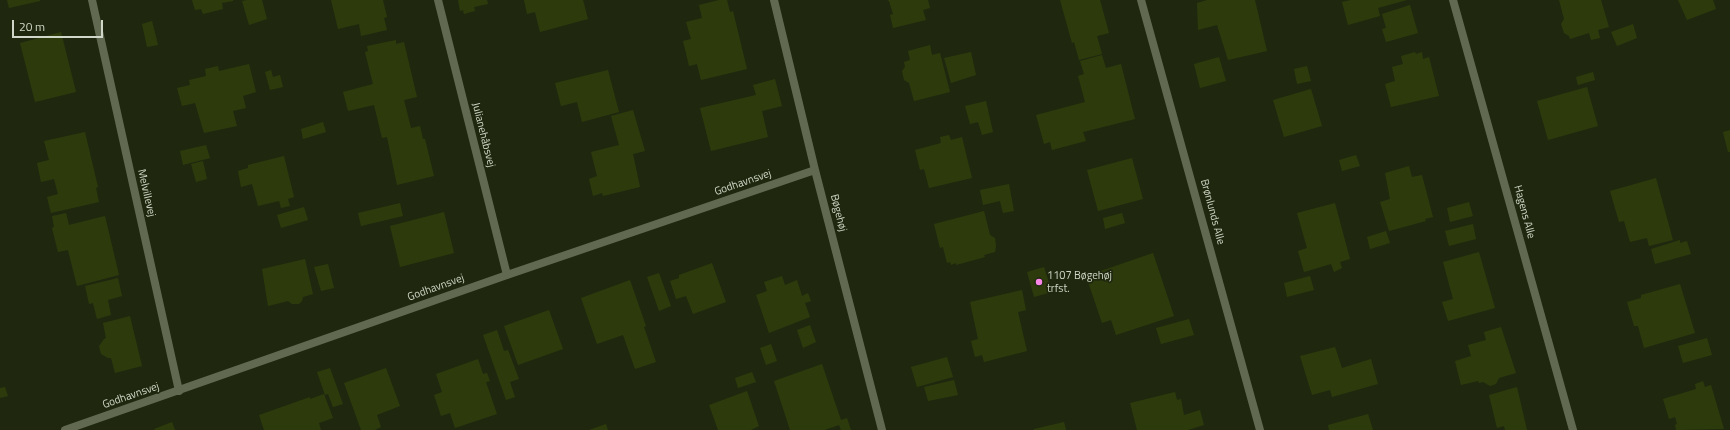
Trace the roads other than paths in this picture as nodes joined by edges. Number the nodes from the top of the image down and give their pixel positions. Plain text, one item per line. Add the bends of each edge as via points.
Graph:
1 (92, 0) edge
2 (438, 0) edge
3 (774, 0) edge
4 (1141, 0) edge
5 (1454, 0) edge
6 (815, 170) junction
7 (507, 275) junction
8 (179, 391) junction
9 (65, 430) edge
10 (882, 430) edge
11 (1260, 430) edge
12 (1573, 430) edge

1 - 8 street, Melvillevej
2 - 7 street, Julianehåbsvej
3 - 6 street, Bøgehøj
4 - 11 street, Brønlunds Alle
5 - 12 street, Hagens Alle
6 - 7 street, Godhavnsvej
6 - 10 street, Bøgehøj
7 - 8 street, Godhavnsvej
8 - 9 street, Godhavnsvej

